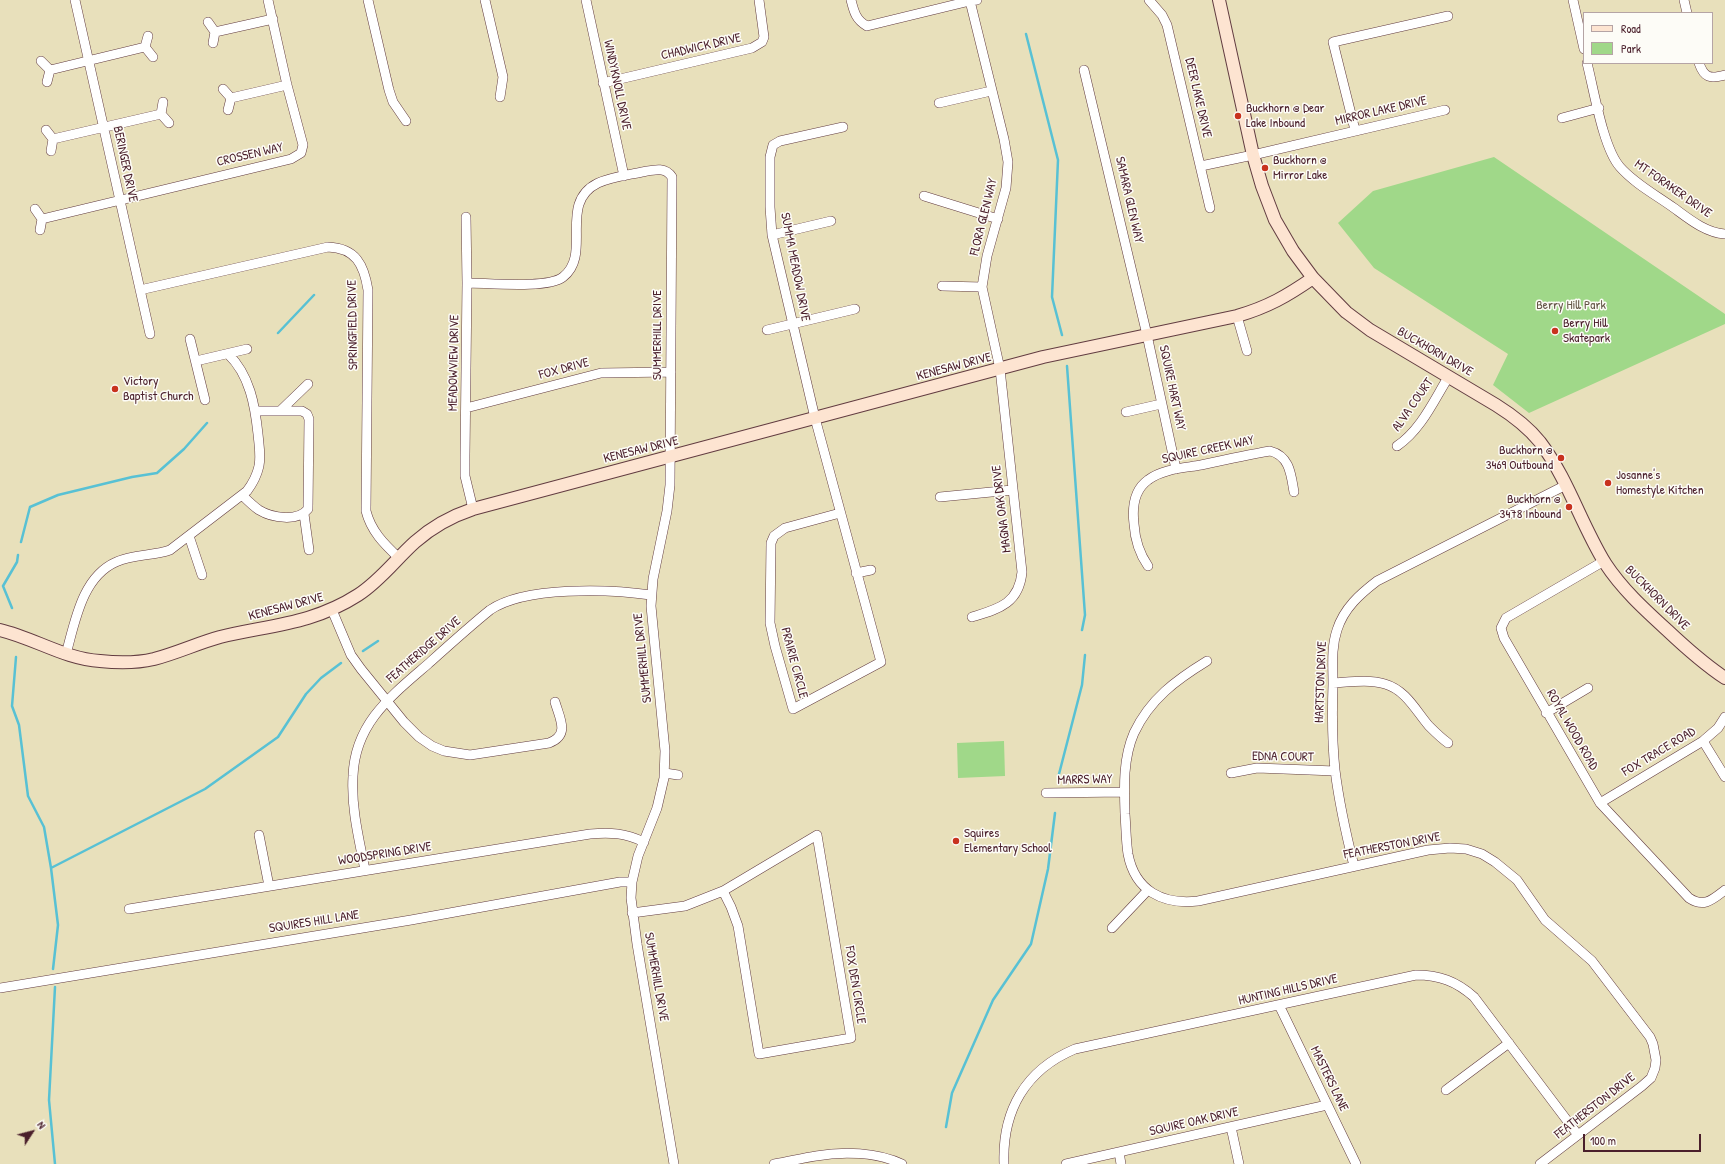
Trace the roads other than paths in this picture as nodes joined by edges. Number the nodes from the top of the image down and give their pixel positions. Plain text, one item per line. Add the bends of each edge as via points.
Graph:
1 (75, 0) edge
2 (268, 0) edge
3 (368, 0) edge
4 (485, 0) edge
5 (586, 0) edge
6 (759, 0) edge
7 (851, 0) edge
8 (972, 0) edge
9 (1149, 0) edge
10 (1219, 0) edge
11 (1573, 0) edge
12 (1684, 0) edge
13 (1687, 12) edge
14 (1448, 16) dead end
15 (273, 19) junction
16 (208, 22) dead end
17 (216, 32) junction
18 (148, 36) dead end
19 (213, 43) dead end
20 (1583, 45) edge
21 (145, 48) junction
22 (153, 57) dead end
23 (41, 61) dead end
24 (88, 61) junction
25 (1587, 64) edge
26 (1700, 64) edge
27 (50, 70) junction
28 (1084, 70) dead end
29 (1725, 75) edge
30 (47, 82) dead end
31 (603, 83) junction
32 (287, 85) junction
33 (223, 89) dead end
34 (992, 91) junction
35 (231, 98) junction
36 (500, 98) dead end
37 (163, 102) dead end
38 (939, 103) dead end
39 (1599, 108) junction
40 (228, 110) dead end
41 (1445, 110) dead end
42 (161, 114) junction
43 (1562, 118) dead end
44 (406, 121) dead end
45 (169, 124) dead end
46 (104, 127) junction
47 (843, 127) dead end
48 (46, 130) dead end
49 (1355, 130) junction
50 (53, 139) junction
51 (51, 150) dead end
52 (1254, 155) junction
53 (1201, 166) junction
54 (624, 176) junction
55 (924, 196) dead end
56 (120, 200) junction
57 (1210, 208) dead end
58 (35, 209) dead end
59 (466, 217) dead end
60 (998, 218) junction
61 (42, 219) junction
62 (830, 221) dead end
63 (40, 230) dead end
64 (1725, 234) edge
65 (772, 235) junction
66 (1313, 278) junction
67 (467, 283) junction
68 (942, 286) dead end
69 (982, 287) junction
70 (140, 290) junction
71 (854, 309) dead end
72 (1237, 316) junction
73 (793, 323) junction
74 (767, 330) dead end
75 (150, 334) dead end
76 (1147, 335) junction
77 (190, 339) dead end
78 (247, 349) dead end
79 (1247, 352) dead end
80 (228, 354) junction
81 (196, 361) junction
82 (1000, 369) junction
83 (670, 372) junction
84 (1449, 376) junction
85 (308, 384) dead end
86 (205, 400) dead end
87 (1161, 404) junction
88 (466, 408) junction
89 (280, 410) junction
90 (255, 411) junction
91 (1126, 412) dead end
92 (815, 418) junction
93 (1397, 446) dead end
94 (670, 457) junction
95 (1176, 469) junction
96 (1566, 485) junction
97 (1012, 490) junction
98 (1294, 492) dead end
99 (242, 495) junction
100 (940, 497) dead end
101 (473, 509) junction
102 (840, 513) junction
103 (304, 514) junction
104 (189, 536) junction
105 (309, 550) dead end
106 (399, 558) junction
107 (1604, 561) junction
108 (1148, 566) dead end
109 (871, 570) dead end
110 (856, 573) junction
111 (202, 575) dead end
112 (651, 595) junction
113 (332, 610) junction
114 (972, 617) dead end
115 (0, 630) edge
116 (66, 654) junction
117 (1207, 661) dead end
118 (1725, 678) edge
119 (1333, 683) junction
120 (1588, 688) dead end
121 (386, 700) junction
122 (556, 702) dead end
123 (1546, 713) junction
124 (1725, 717) edge
125 (1704, 741) junction
126 (1448, 743) dead end
127 (1335, 771) junction
128 (665, 773) junction
129 (1231, 773) dead end
130 (678, 775) dead end
131 (1725, 776) edge
132 (1124, 792) junction
133 (1046, 793) dead end
134 (1600, 803) junction
135 (259, 835) dead end
136 (644, 842) junction
137 (1354, 866) junction
138 (365, 870) junction
139 (632, 882) junction
140 (269, 886) junction
141 (1148, 890) junction
142 (1725, 890) edge
143 (723, 891) junction
144 (129, 908) dead end
145 (632, 913) junction
146 (1112, 928) dead end
147 (0, 988) edge
148 (1279, 1005) junction
149 (1509, 1043) junction
150 (1446, 1090) dead end
151 (1327, 1105) junction
152 (1231, 1127) junction
153 (1578, 1135) junction
154 (1119, 1152) junction
155 (792, 1163) edge
156 (674, 1164) edge
157 (774, 1164) edge
158 (902, 1164) edge
159 (1004, 1164) edge
160 (1066, 1164) edge
161 (1122, 1164) edge
162 (1239, 1164) edge
163 (1356, 1164) edge
164 (1540, 1164) edge

1 - 24 street, BERINGER DRIVE
2 - 15 street, CROSSEN WAY
3 - 44 street via 389,90 393,102
4 - 36 street via 503,77
5 - 31 street, WINDYKNOLL DRIVE
6 - 31 street, CHADWICK DRIVE via 764,32 763,40 756,46
7 - 8 street via 857,19 867,26
8 - 34 street, FLORA GLEN WAY
9 - 53 street, DEER LAKE DRIVE via 1167,25
10 - 52 street, BUCKHORN DRIVE
11 - 20 street
12 - 13 street
14 - 49 street via 1333,42
15 - 17 street
15 - 32 street, CROSSEN WAY
16 - 17 street
17 - 19 street
18 - 21 street
21 - 22 street
21 - 24 street
23 - 27 street
24 - 27 street
24 - 46 street, BERINGER DRIVE
25 - 39 street, MT FORAKER DRIVE
26 - 29 street via 1707,76 1715,78
27 - 30 street
28 - 76 street, SAMARA GLEN WAY
31 - 54 street, WINDYKNOLL DRIVE
32 - 35 street
32 - 56 street, CROSSEN WAY via 303,145 301,153 295,157
33 - 35 street
34 - 38 street
34 - 60 street, FLORA GLEN WAY via 1008,162 1006,188
35 - 40 street
37 - 42 street
39 - 43 street
39 - 64 street, MT FORAKER DRIVE via 1611,151 1627,174 1694,222 1713,232
41 - 49 street, MIRROR LAKE DRIVE
42 - 45 street
42 - 46 street
46 - 50 street
46 - 56 street, BERINGER DRIVE
47 - 65 street, SUMMA MEADOW DRIVE via 780,141 773,145 770,157
48 - 50 street
49 - 52 street, MIRROR LAKE DRIVE
50 - 51 street
52 - 53 street, MIRROR LAKE DRIVE
52 - 66 street, BUCKHORN DRIVE via 1275,220
53 - 57 street, DEER LAKE DRIVE
54 - 67 street, SUMMERHILL DRIVE via 599,182 582,196 576,220 574,259 572,267 562,278 546,283
54 - 83 street, SUMMERHILL DRIVE via 656,169 667,172 673,180
55 - 60 street
56 - 61 street
56 - 70 street, BERINGER DRIVE
58 - 61 street
59 - 67 street, MEADOWVIEW DRIVE
60 - 69 street, FLORA GLEN WAY
61 - 63 street
62 - 65 street
65 - 73 street, SUMMA MEADOW DRIVE
66 - 72 street, KENESAW DRIVE via 1284,298
66 - 84 street, BUCKHORN DRIVE via 1346,312 1370,330
67 - 88 street, MEADOWVIEW DRIVE
68 - 69 street
69 - 82 street, FLORA GLEN WAY
70 - 75 street, BERINGER DRIVE
70 - 106 street, SPRINGFIELD DRIVE via 328,247 351,253 363,269 368,290 366,511 372,529
71 - 73 street
72 - 76 street, KENESAW DRIVE
72 - 79 street
73 - 74 street
73 - 92 street, SUMMA MEADOW DRIVE
76 - 82 street, KENESAW DRIVE via 1043,357
76 - 87 street, SQUIRE HART WAY
77 - 81 street
78 - 80 street
80 - 81 street
80 - 90 street via 238,364 248,385
81 - 86 street
82 - 92 street, KENESAW DRIVE
82 - 97 street, MAGNA OAK DRIVE
83 - 88 street, FOX DRIVE via 601,373
83 - 94 street, SUMMERHILL DRIVE
84 - 93 street, ALVA COURT via 1417,428 1408,439
84 - 96 street, BUCKHORN DRIVE via 1496,404 1518,421 1539,442
85 - 89 street
87 - 91 street
87 - 95 street, SQUIRE HART WAY
88 - 101 street, MEADOWVIEW DRIVE via 466,476
89 - 90 street
89 - 103 street via 302,411 309,419 308,508
90 - 99 street via 259,465 255,480
92 - 94 street, KENESAW DRIVE
92 - 102 street, PRAIRIE CIRCLE
94 - 101 street, KENESAW DRIVE
94 - 112 street, SUMMERHILL DRIVE via 669,498
95 - 98 street, SQUIRE CREEK WAY via 1270,451 1287,462
95 - 108 street, SQUIRE CREEK WAY via 1147,480 1140,487 1133,505 1137,546
96 - 107 street, BUCKHORN DRIVE
96 - 119 street, HARTSTON DRIVE via 1377,581 1355,599 1337,629 1332,654
97 - 100 street
97 - 114 street, MAGNA OAK DRIVE via 1021,556 1021,583 1011,600 994,610
99 - 103 street via 259,510 278,516 292,517
99 - 104 street
101 - 106 street, KENESAW DRIVE via 432,529
102 - 110 street, PRAIRIE CIRCLE
102 - 110 street, PRAIRIE CIRCLE via 785,528 774,536 771,543 770,623 793,709 881,662
103 - 105 street
104 - 111 street
104 - 116 street via 170,550 116,562 97,576 86,592
106 - 113 street, KENESAW DRIVE via 359,594
107 - 118 street, BUCKHORN DRIVE via 1626,592 1639,605 1693,654
107 - 123 street, ROYAL WOOD ROAD via 1503,621 1501,628 1504,638
109 - 110 street
112 - 121 street, FEATHERIDGE DRIVE via 598,590 525,596 502,602 484,614
112 - 128 street, SUMMERHILL DRIVE
113 - 116 street, KENESAW DRIVE via 289,624 221,637 154,659 99,661
113 - 121 street via 351,654
115 - 116 street, KENESAW DRIVE
117 - 132 street, FEATHERSTON DRIVE via 1162,693 1143,717 1128,752
119 - 126 street via 1374,682 1395,688
119 - 127 street, HARTSTON DRIVE via 1332,729
120 - 123 street
121 - 122 street via 419,737 432,746 444,751 470,754 556,740 562,733
121 - 138 street, FEATHERIDGE DRIVE via 364,733 354,768 352,790
123 - 134 street, ROYAL WOOD ROAD
124 - 125 street, FOX TRACE ROAD
125 - 131 street
125 - 134 street, FOX TRACE ROAD
127 - 129 street, EDNA COURT via 1257,768
127 - 137 street, HARTSTON DRIVE
128 - 130 street
128 - 136 street, SUMMERHILL DRIVE via 657,808
132 - 133 street, MARRS WAY
132 - 141 street, FEATHERSTON DRIVE via 1128,854 1137,877
134 - 142 street, ROYAL WOOD ROAD via 1689,898 1695,902 1705,903
135 - 140 street
136 - 138 street, WOODSPRING DRIVE via 618,833 590,834
136 - 139 street, SUMMERHILL DRIVE
137 - 141 street, FEATHERSTON DRIVE via 1198,901 1171,901 1160,898
137 - 153 street, FEATHERSTON DRIVE via 1428,850 1450,848 1482,854 1508,870 1544,920 1592,961 1650,1037 1656,1060 1651,1078
138 - 140 street, WOODSPRING DRIVE
139 - 145 street, SUMMERHILL DRIVE
139 - 147 street, SQUIRES HILL LANE
140 - 144 street, WOODSPRING DRIVE
141 - 146 street
143 - 143 street, FOX DEN CIRCLE via 816,834 851,1038 759,1054 738,926
143 - 145 street, FOX DEN CIRCLE via 685,906
145 - 156 street, SUMMERHILL DRIVE
148 - 149 street, HUNTING HILLS DRIVE via 1416,975 1432,975 1465,989 1483,1007
148 - 151 street, MASTERS LANE
148 - 159 street, HUNTING HILLS DRIVE via 1075,1049 1062,1054 1037,1072 1016,1102 1006,1126
149 - 150 street
149 - 153 street, HUNTING HILLS DRIVE
151 - 152 street, SQUIRE OAK DRIVE
151 - 163 street, MASTERS LANE
152 - 154 street, SQUIRE OAK DRIVE
152 - 162 street
153 - 164 street, FEATHERSTON DRIVE
154 - 160 street, SQUIRE OAK DRIVE
154 - 161 street
155 - 157 street
155 - 158 street via 816,1156 854,1154 887,1158

